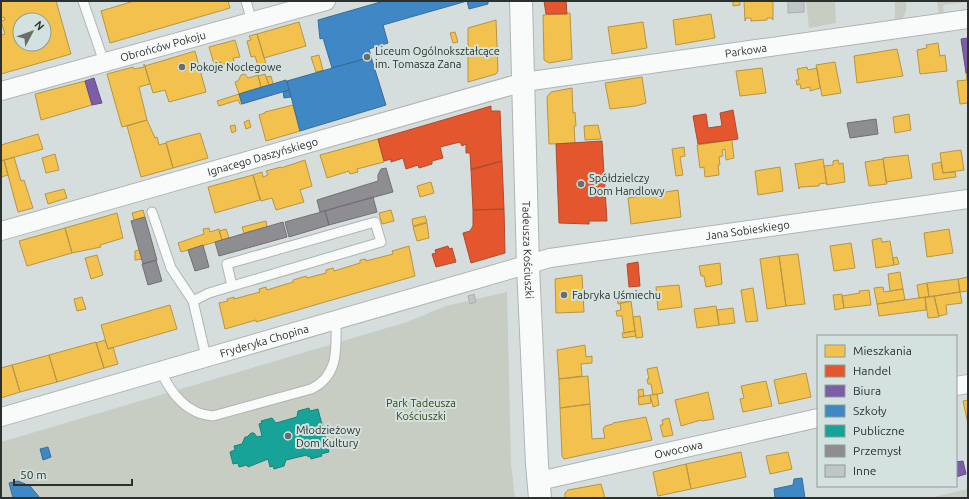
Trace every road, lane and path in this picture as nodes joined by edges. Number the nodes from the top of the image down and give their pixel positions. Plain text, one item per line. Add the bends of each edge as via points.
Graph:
1 (83, 1) edge
2 (246, 1) edge
3 (326, 1) edge
4 (521, 1) edge
5 (968, 19) edge
6 (252, 22) junction
7 (104, 62) junction
8 (524, 82) junction
9 (1, 91) edge
10 (968, 199) edge
11 (152, 212) dead end
12 (1, 231) edge
13 (528, 266) junction
14 (232, 286) junction
15 (193, 300) junction
16 (336, 320) junction
17 (206, 357) junction
18 (160, 370) junction
19 (968, 384) edge
20 (957, 386) edge
21 (1, 416) edge
22 (817, 418) edge
23 (540, 490) edge

1 - 7 lane
2 - 6 lane
3 - 6 street, Obrońców Pokoju
4 - 8 street, Tadeusza Kościuszki
5 - 8 street, Parkowa
6 - 7 street, Obrońców Pokoju
7 - 9 street, Obrońców Pokoju
8 - 12 street, Ignacego Daszyńskiego
8 - 13 street, Tadeusza Kościuszki
10 - 13 street, Jana Sobieskiego via 550,258
11 - 15 lane via 171,268
13 - 16 street, Fryderyka Chopina
13 - 23 street, Tadeusza Kościuszki
14 - 14 lane via 381,242 376,222 228,264
14 - 15 lane
15 - 17 lane
16 - 17 street, Fryderyka Chopina
16 - 18 lane via 336,350 332,370 323,382 311,389 213,416 205,415 191,410 180,401
17 - 18 street, Fryderyka Chopina
18 - 21 street, Fryderyka Chopina
19 - 20 street
22 - 23 street, Owocowa

